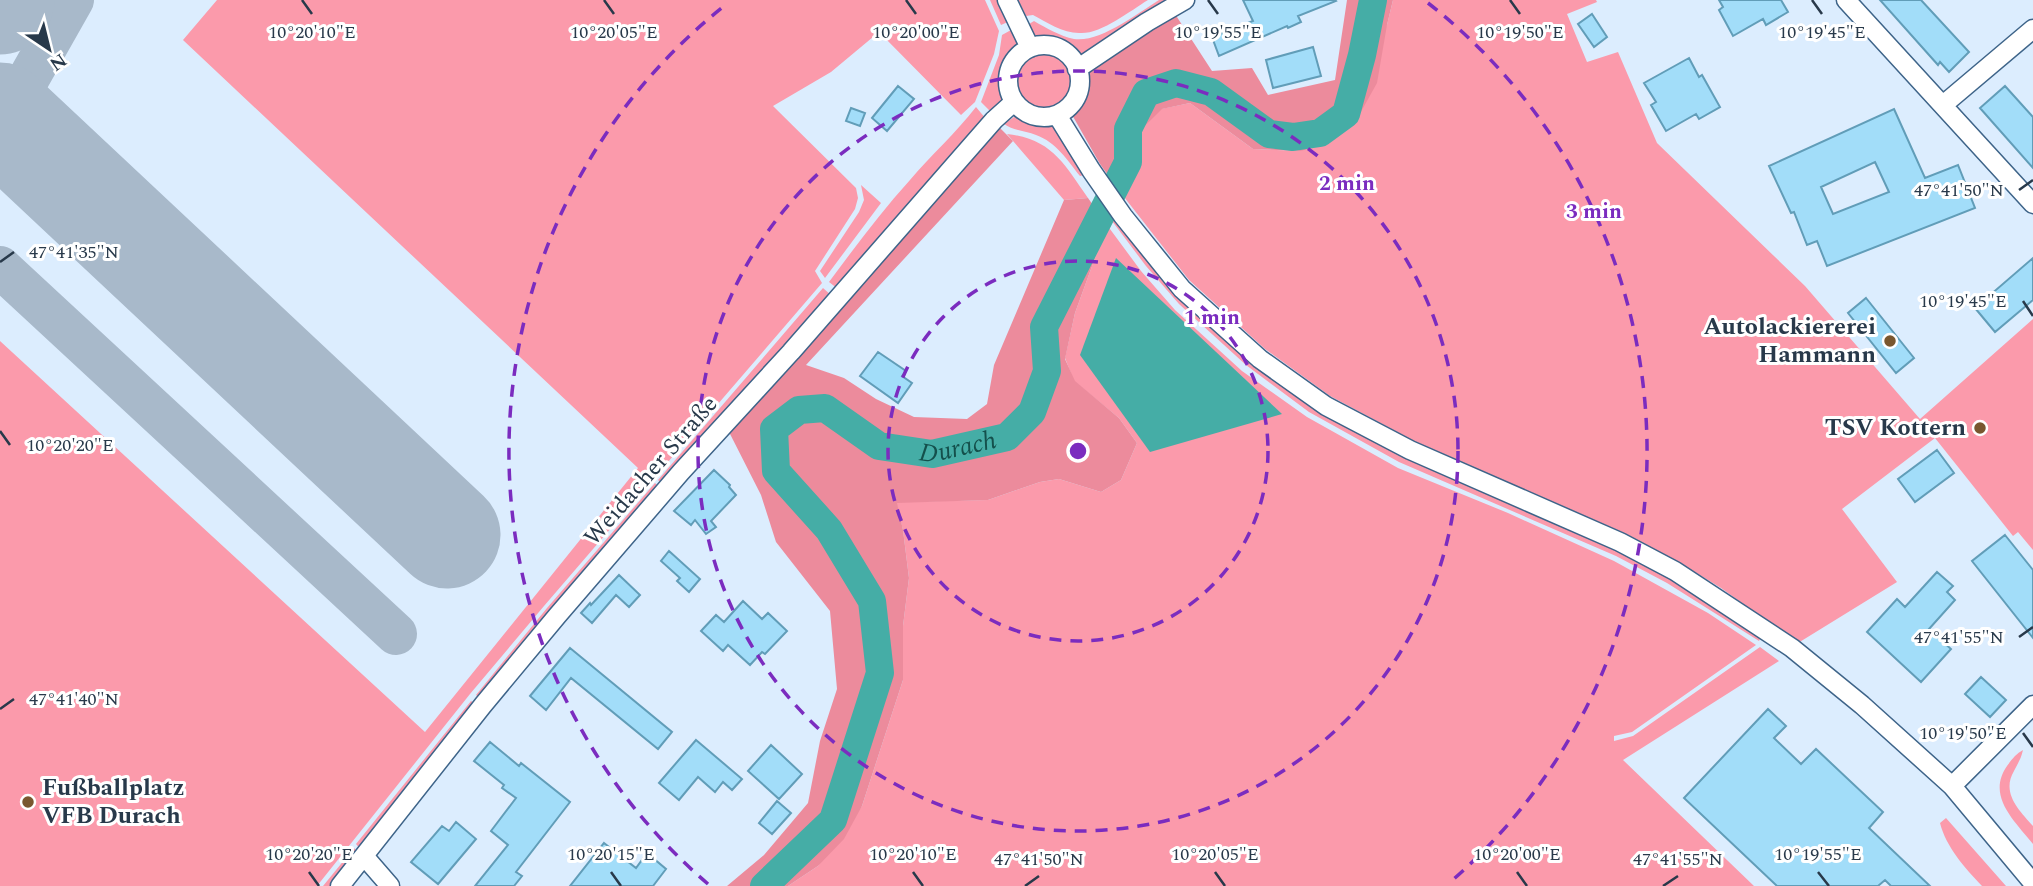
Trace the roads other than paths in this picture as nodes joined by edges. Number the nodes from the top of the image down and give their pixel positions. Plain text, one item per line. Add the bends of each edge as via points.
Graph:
1 (1007, 0) edge
2 (1185, 0) edge
3 (1846, 0) edge
4 (2033, 29) edge
5 (1030, 48) junction
6 (1077, 69) junction
7 (1014, 102) junction
8 (1943, 105) junction
9 (1057, 115) junction
10 (2033, 204) edge
11 (2033, 705) edge
12 (1952, 786) junction
13 (364, 856) junction
14 (2033, 883) edge
15 (340, 886) edge
16 (390, 886) edge

1 - 5 street
2 - 6 street
3 - 8 street
4 - 8 street
5 - 6 street via 1063,51
5 - 7 street via 1009,71
6 - 9 street via 1080,80 1074,101
7 - 9 street via 1034,116
7 - 13 street, Weidacher Straße via 674,481 483,705
8 - 10 street
9 - 12 street via 1123,216 1182,289 1260,359 1326,406 1410,450 1675,570 1792,648
11 - 12 street
12 - 14 street
13 - 15 street, Weidacher Straße
13 - 16 street

